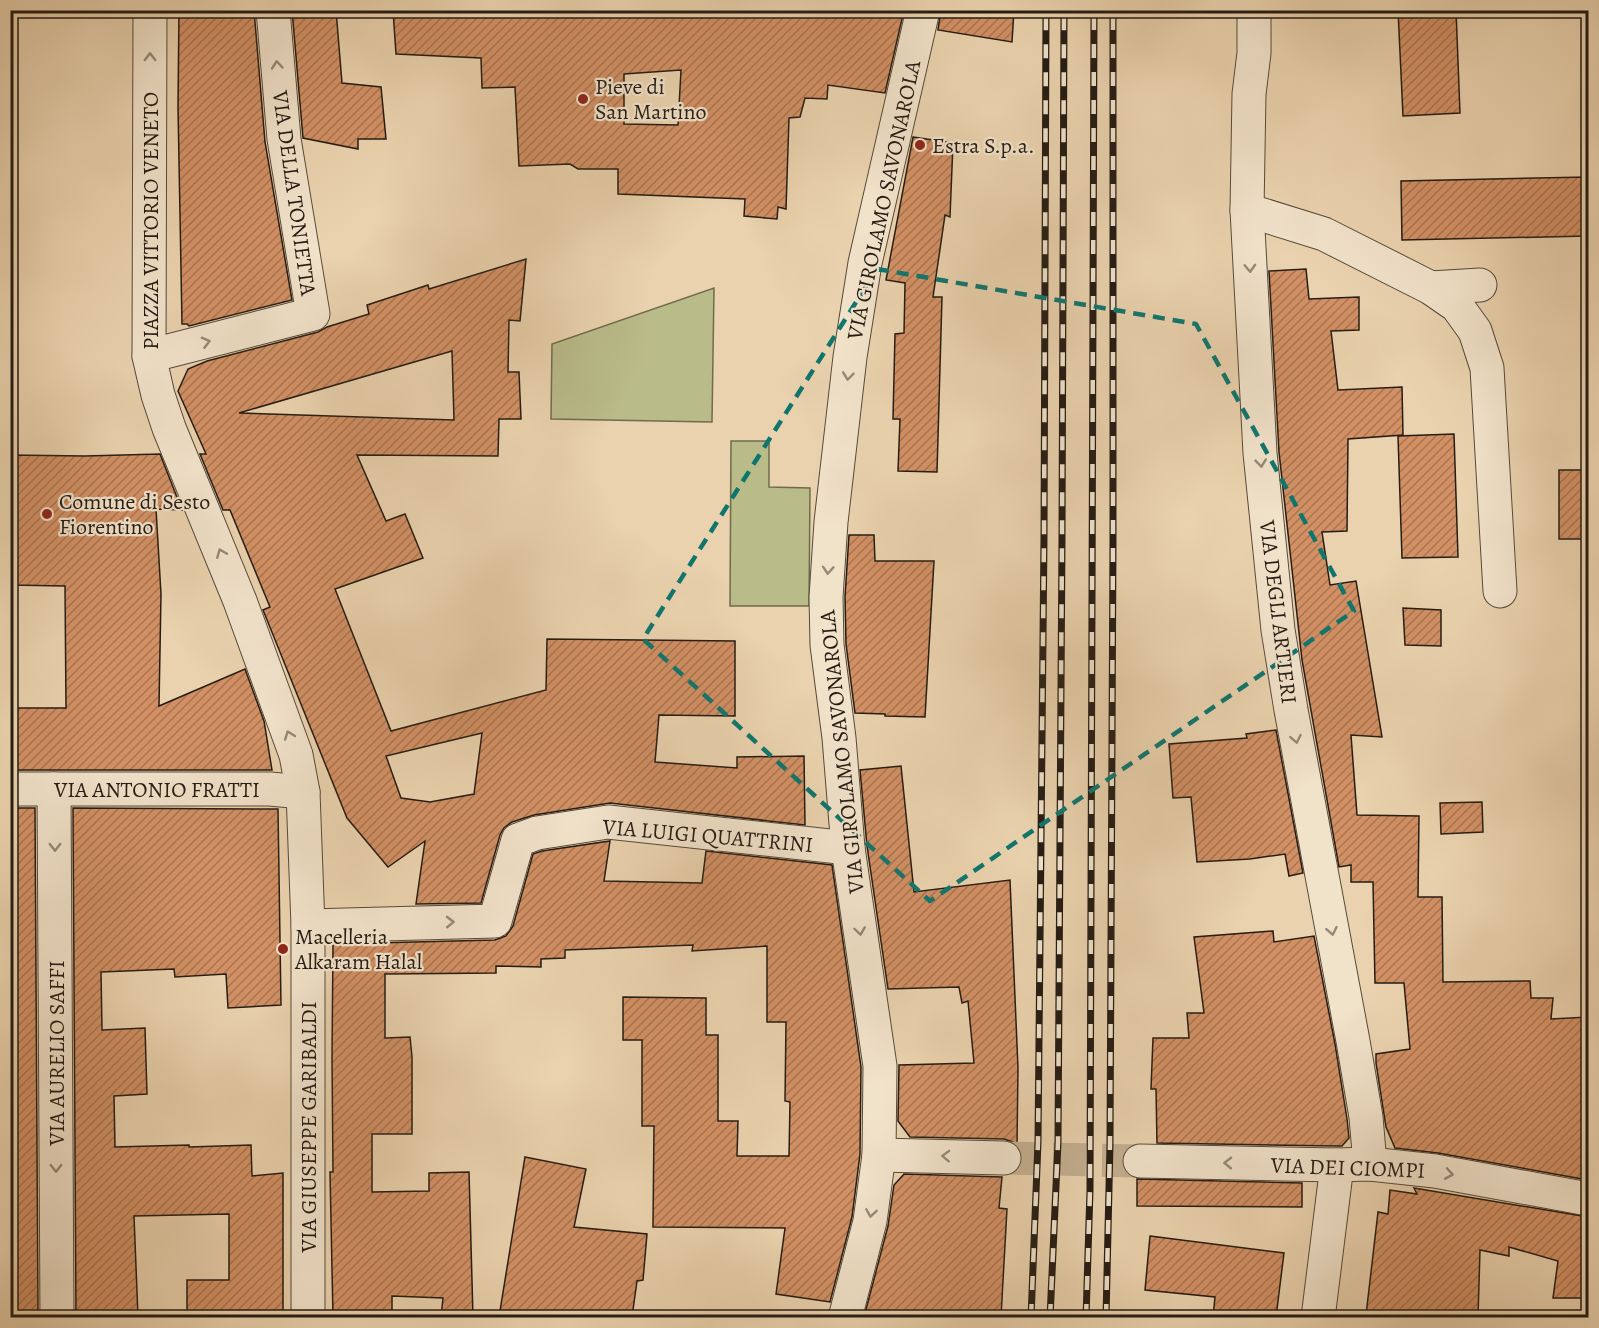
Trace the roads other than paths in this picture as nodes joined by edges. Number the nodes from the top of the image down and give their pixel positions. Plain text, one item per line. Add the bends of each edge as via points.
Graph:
1 (150, 10) edge
2 (273, 10) edge
3 (923, 10) edge
4 (1254, 10) edge
5 (1274, 10) edge
6 (1254, 53) junction
7 (1246, 210) junction
8 (1480, 285) dead end
9 (1431, 288) junction
10 (149, 356) junction
11 (1500, 591) dead end
12 (10, 789) edge
13 (54, 789) junction
14 (303, 792) junction
15 (848, 848) junction
16 (308, 926) junction
17 (879, 1155) junction
18 (1004, 1158) tunnel mouth
19 (1140, 1161) tunnel mouth
20 (1370, 1164) junction
21 (1337, 1166) junction
22 (1588, 1199) edge
23 (57, 1317) edge
24 (308, 1317) edge
25 (845, 1317) edge
26 (1318, 1317) edge

10 -> 1 street, PIAZZA VITTORIO VENETO
10 -> 2 street, VIA DELLA TONIETTA via 313,314 284,139
3 -> 15 street, VIA GIROLAMO SAVONAROLA via 865,263 831,522 827,645
4 - 6 street, VIA DEGLI ARTIERI
5 - 6 street, VIA DEGLI ARTIERI
6 - 7 street, VIA DEGLI ARTIERI
7 - 9 street via 1324,234
7 -> 20 street, VIA DEGLI ARTIERI via 1260,453 1278,630 1353,1041
8 - 9 street
9 - 11 street via 1457,306 1475,331 1486,368
14 -> 10 street, PIAZZA VITTORIO VENETO via 296,755 244,612 169,428
12 - 13 street, VIA ANTONIO FRATTI
13 - 14 street, VIA ANTONIO FRATTI
13 -> 23 street, VIA AURELIO SAFFI
14 - 16 street, VIA GIUSEPPE GARIBALDI
16 -> 15 street, VIA LUIGI QUATTRINI via 495,921 518,840 537,833 608,822
15 -> 17 street, VIA GIROLAMO SAVONAROLA via 880,1066
16 - 24 street, VIA GIUSEPPE GARIBALDI
18 -> 17 street
17 -> 25 street, VIA GIROLAMO SAVONAROLA via 870,1221
21 -> 19 street, VIA DEI CIOMPI
20 - 21 street, VIA DEI CIOMPI
20 -> 22 street, VIA DEI CIOMPI via 1435,1171
21 - 26 street

